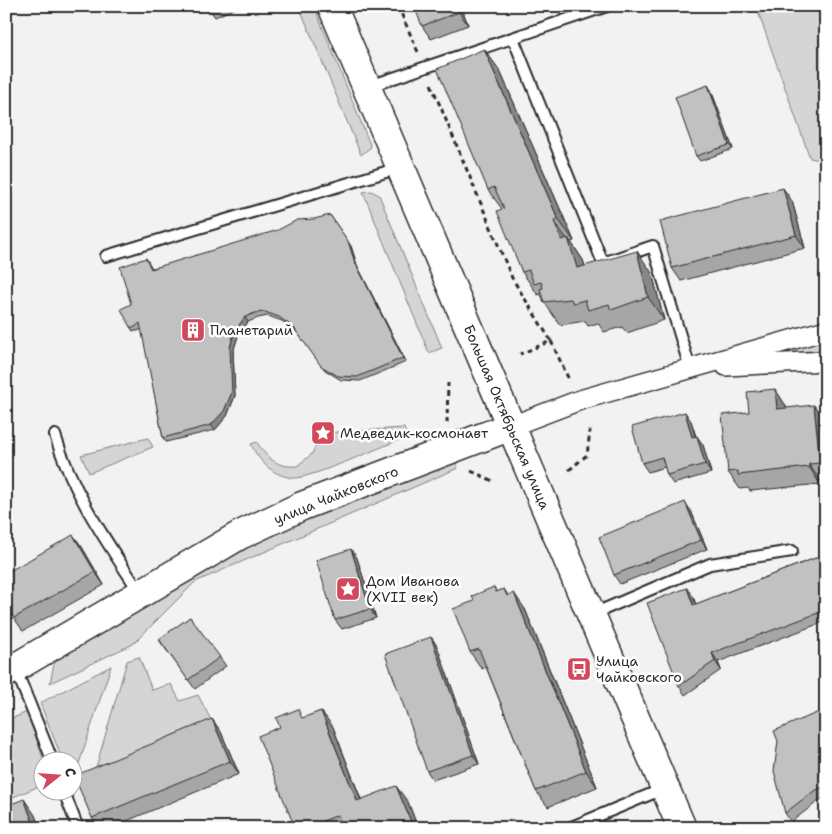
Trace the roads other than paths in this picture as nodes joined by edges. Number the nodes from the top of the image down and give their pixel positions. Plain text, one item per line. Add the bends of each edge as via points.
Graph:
1 (332, 6) edge
2 (607, 6) edge
3 (513, 38) junction
4 (366, 87) junction
5 (400, 168) junction
6 (106, 256) dead end
7 (826, 330) edge
8 (826, 361) edge
9 (690, 368) junction
10 (510, 427) junction
11 (55, 435) dead end
12 (792, 552) dead end
13 (141, 594) junction
14 (592, 614) junction
15 (11, 671) edge
16 (48, 752) edge
17 (665, 788) junction
18 (68, 802) edge
19 (78, 828) edge
20 (569, 828) edge
21 (682, 828) edge

1 - 4 main road, Большая Октябрьская улица
2 - 3 lane
3 - 4 lane
3 - 9 lane via 603,263 653,246
4 - 5 main road, Большая Октябрьская улица
5 - 6 lane
5 - 10 main road, Большая Октябрьская улица
7 - 9 street, улица Чайковского
8 - 9 street, улица Чайковского
9 - 10 street, улица Чайковского via 580,400
10 - 13 main road, улица Чайковского via 302,506 214,548
10 - 14 main road, Большая Октябрьская улица
11 - 13 lane via 64,467 79,496
12 - 14 lane via 710,564
13 - 15 main road, улица Чайковского
14 - 17 main road, Большая Октябрьская улица
15 - 16 lane
17 - 20 lane
17 - 21 main road, Большая Октябрьская улица
18 - 19 lane

